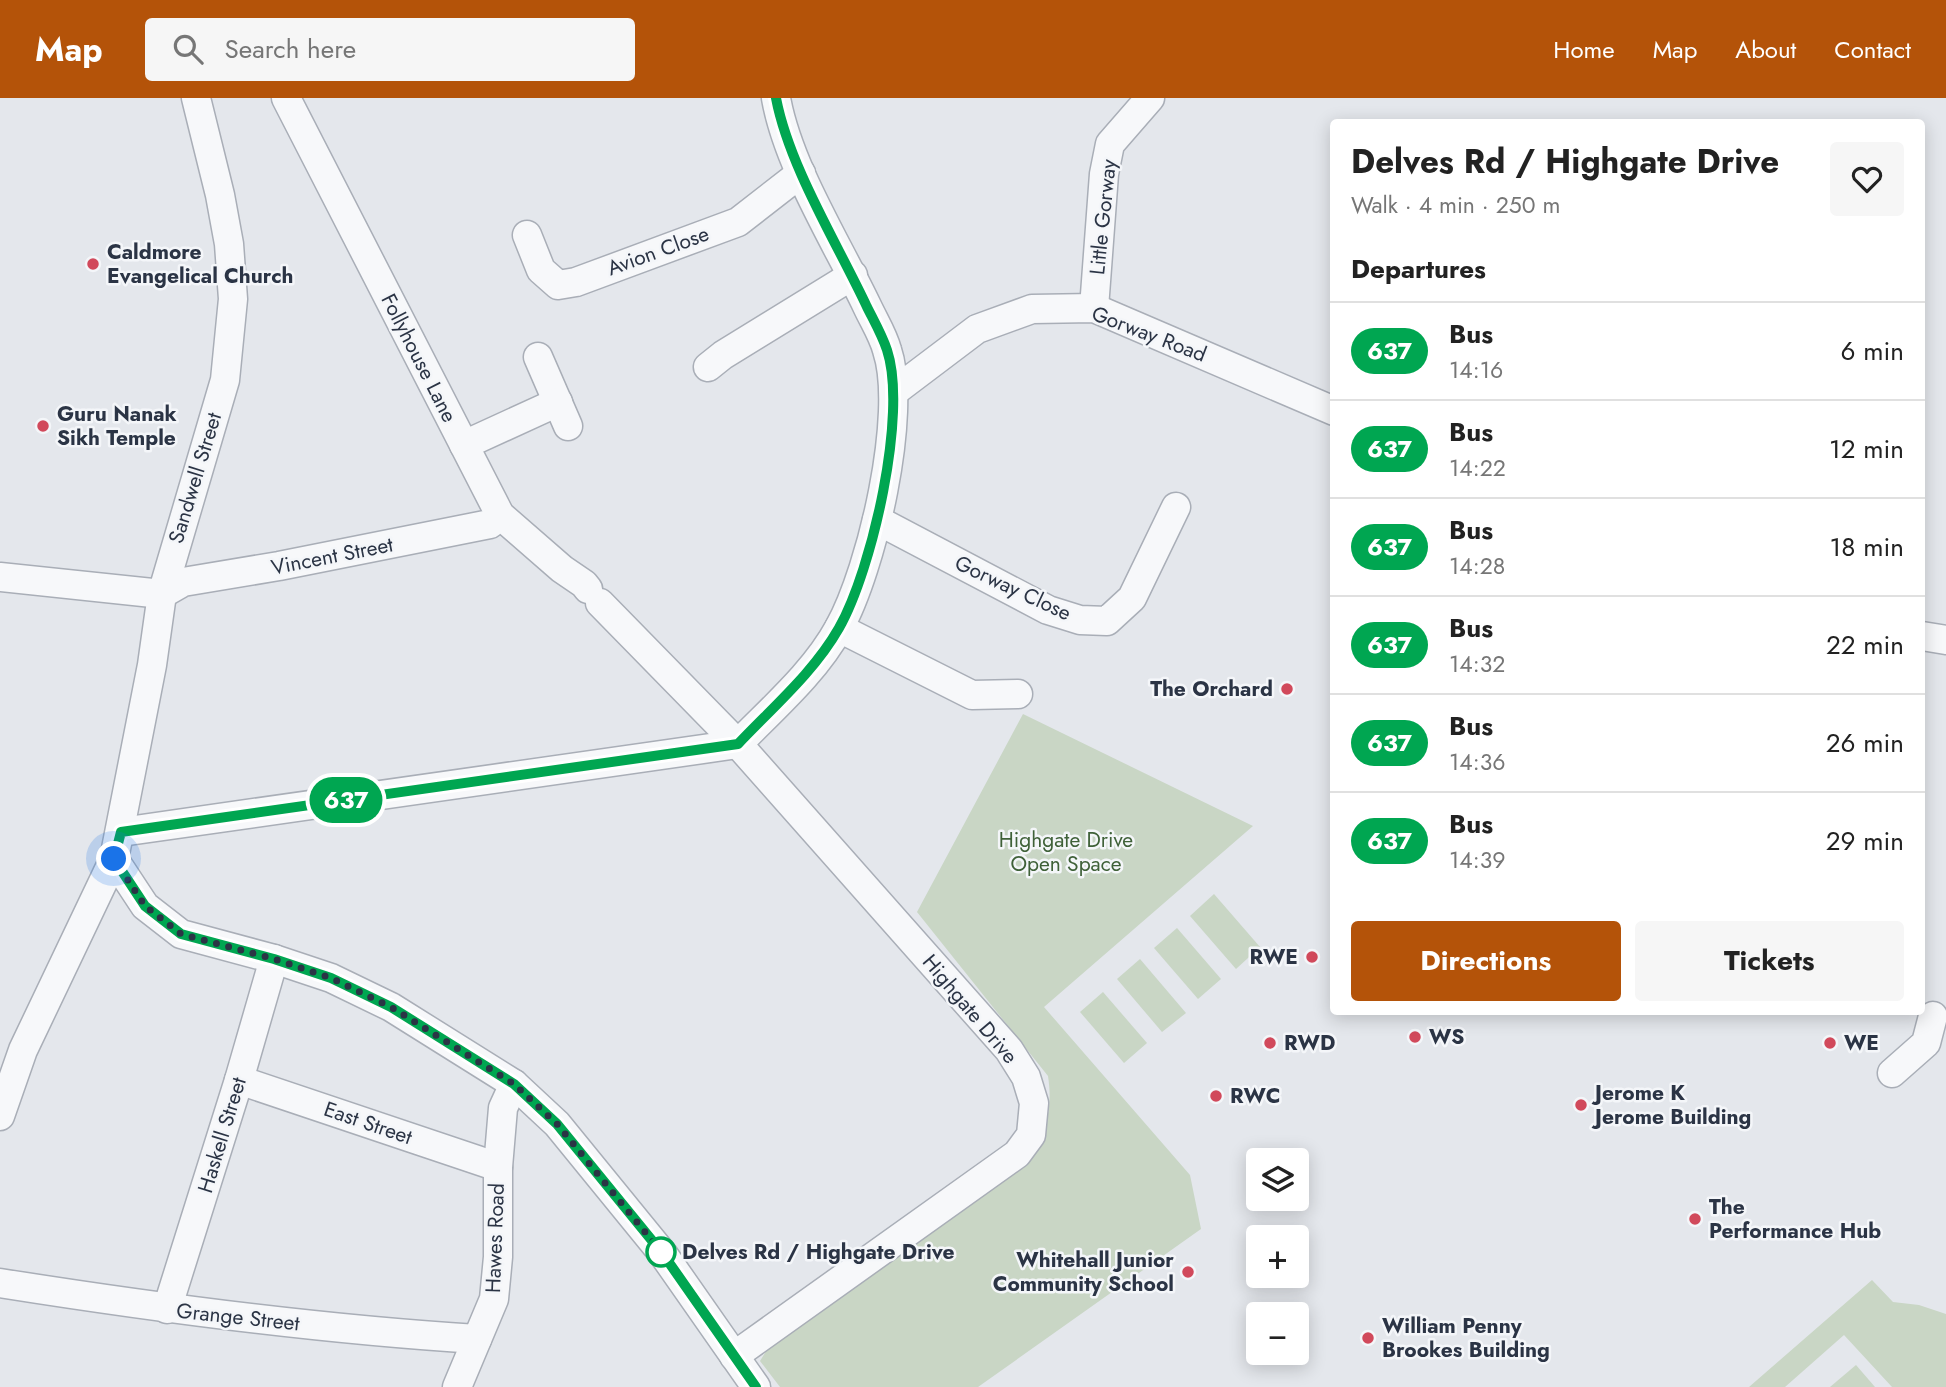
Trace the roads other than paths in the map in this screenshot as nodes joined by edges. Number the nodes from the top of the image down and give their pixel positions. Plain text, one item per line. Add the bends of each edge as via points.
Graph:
1 (196, 98) edge
2 (286, 98) edge
3 (776, 98) edge
4 (1150, 98) edge
5 (801, 173) junction
6 (527, 235) dead end
7 (852, 275) junction
8 (1094, 308) junction
9 (713, 353) dead end
10 (538, 357) dead end
11 (895, 391) junction
12 (1330, 409) edge
13 (464, 445) junction
14 (1176, 508) dead end
15 (500, 515) junction
16 (877, 520) junction
17 (0, 577) edge
18 (162, 594) junction
19 (839, 628) junction
20 (1925, 636) edge
21 (1946, 640) edge
22 (1018, 694) dead end
23 (738, 744) junction
24 (118, 845) junction
25 (274, 959) junction
26 (1935, 1037) edge
27 (1892, 1073) dead end
28 (239, 1080) junction
29 (514, 1084) junction
30 (0, 1116) edge
31 (498, 1167) junction
32 (0, 1283) edge
33 (167, 1309) junction
34 (477, 1339) junction
35 (734, 1356) junction
36 (457, 1387) edge
37 (756, 1387) edge

1 - 18 street, Sandwell Street via 229,244 231,337 225,380
2 - 13 street, Follyhouse Lane
3 - 5 street
4 - 8 street, Little Gorway via 1111,144 1104,174
5 - 6 street, Avion Close via 738,222 576,282 558,285 541,270
5 - 7 street
7 - 9 street
7 - 11 street via 888,350
8 - 11 street, Gorway Road via 1032,309 977,329
8 - 12 street, Gorway Road
10 - 13 street via 563,414
11 - 16 street
13 - 15 street, Follyhouse Lane
14 - 16 street, Gorway Close via 1132,598 1107,621 1080,620 1048,610
15 - 18 street, Vincent Street via 491,524 183,582
15 - 23 street, Follyhouse Lane via 584,584
16 - 19 street via 862,575
17 - 18 street
18 - 24 street, Sandwell Street
19 - 22 street via 972,695
19 - 23 street via 806,674
20 - 21 street
23 - 24 street
23 - 35 street, Highgate Drive via 1009,1051 1026,1077 1034,1103 1031,1135 1017,1154
24 - 25 street via 145,906 181,934
24 - 30 street, Sandwell Street via 23,1049
25 - 28 street, Haskell Street
25 - 29 street via 331,978 391,1007
26 - 27 street
28 - 31 street, East Street
28 - 33 street, Haskell Street
29 - 31 street, Hawes Road via 503,1108
29 - 35 street via 557,1124 663,1254
31 - 34 street, Hawes Road via 494,1299
32 - 33 street, Grange Street
33 - 34 street, Grange Street via 367,1332
34 - 36 street, Hawes Road
35 - 37 street

